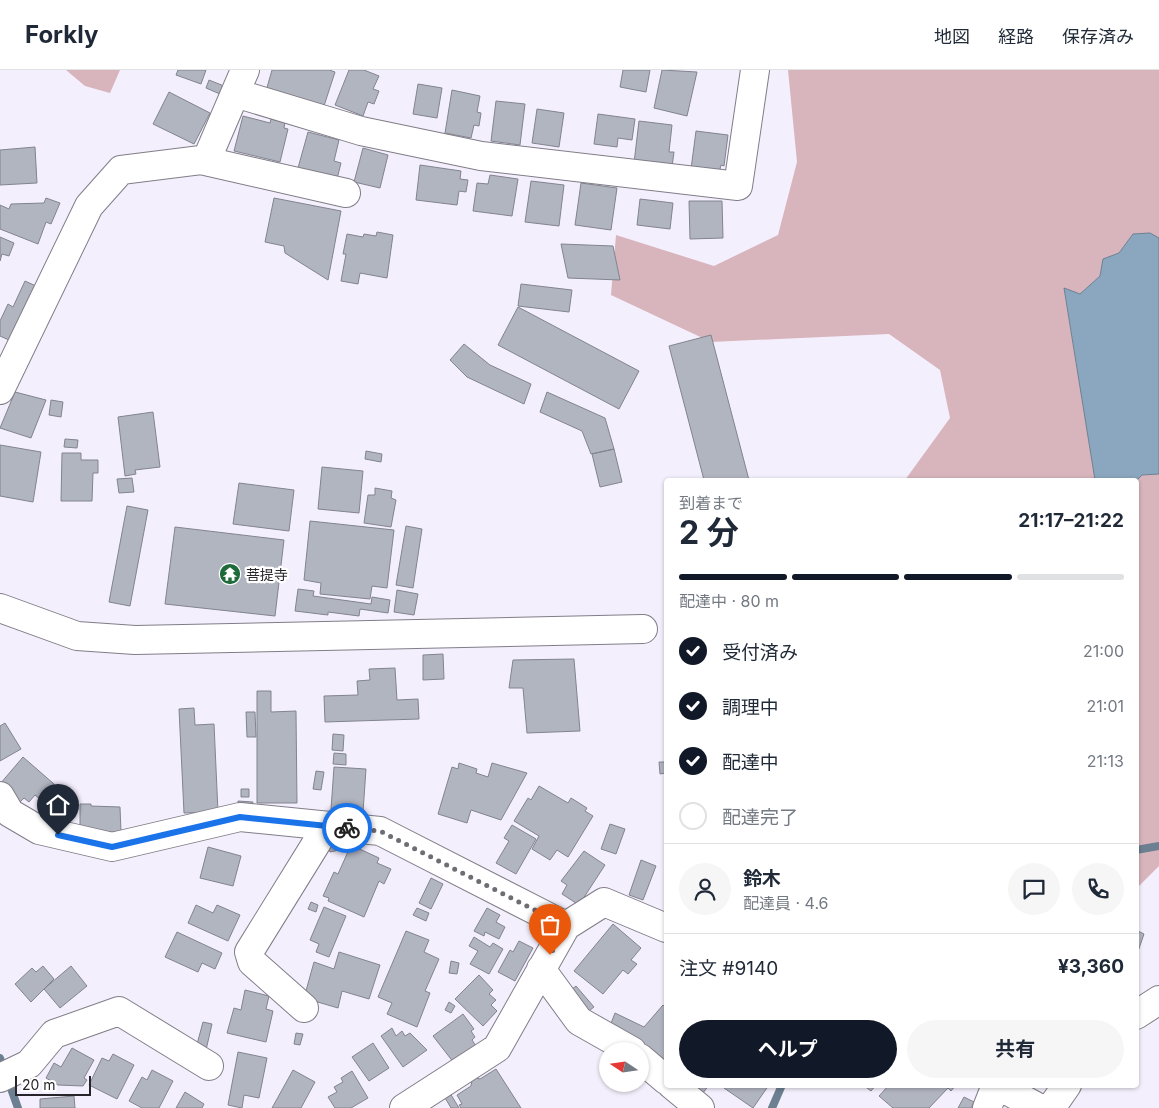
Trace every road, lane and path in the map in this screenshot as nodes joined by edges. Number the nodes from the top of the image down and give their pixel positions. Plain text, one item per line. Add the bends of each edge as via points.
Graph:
1 (755, 70) edge
2 (240, 82) edge
3 (206, 161) junction
4 (346, 192) dead end
5 (0, 390) edge
6 (0, 608) edge
7 (644, 629) dead end
8 (0, 796) edge
9 (327, 826) junction
10 (566, 926) junction
11 (664, 927) edge
12 (542, 969) junction
13 (1159, 1000) edge
14 (304, 1008) dead end
15 (1139, 1013) edge
16 (616, 1042) edge
17 (209, 1066) dead end
18 (649, 1066) edge
19 (0, 1078) edge
20 (664, 1078) edge
21 (676, 1088) edge
22 (996, 1088) edge
23 (1002, 1088) edge
24 (1065, 1088) edge
25 (404, 1108) edge
26 (700, 1108) edge
27 (987, 1108) edge
28 (1039, 1108) edge
29 (1051, 1108) edge

1 - 2 street via 738,186 481,156 361,131
2 - 3 street
3 - 4 street
3 - 5 street via 121,170 90,206
6 - 7 street via 78,636 136,640
8 - 9 street via 10,814 40,830 112,847 240,817
9 - 10 street via 380,831
9 - 14 street via 249,952 252,962
10 - 11 street via 604,902
10 - 12 street
12 - 16 street via 579,1021
12 - 25 street via 496,1048
13 - 15 street
17 - 19 street via 119,1011 54,1034 29,1064
18 - 20 street
21 - 26 street
22 - 27 street
23 - 28 street
24 - 29 street

